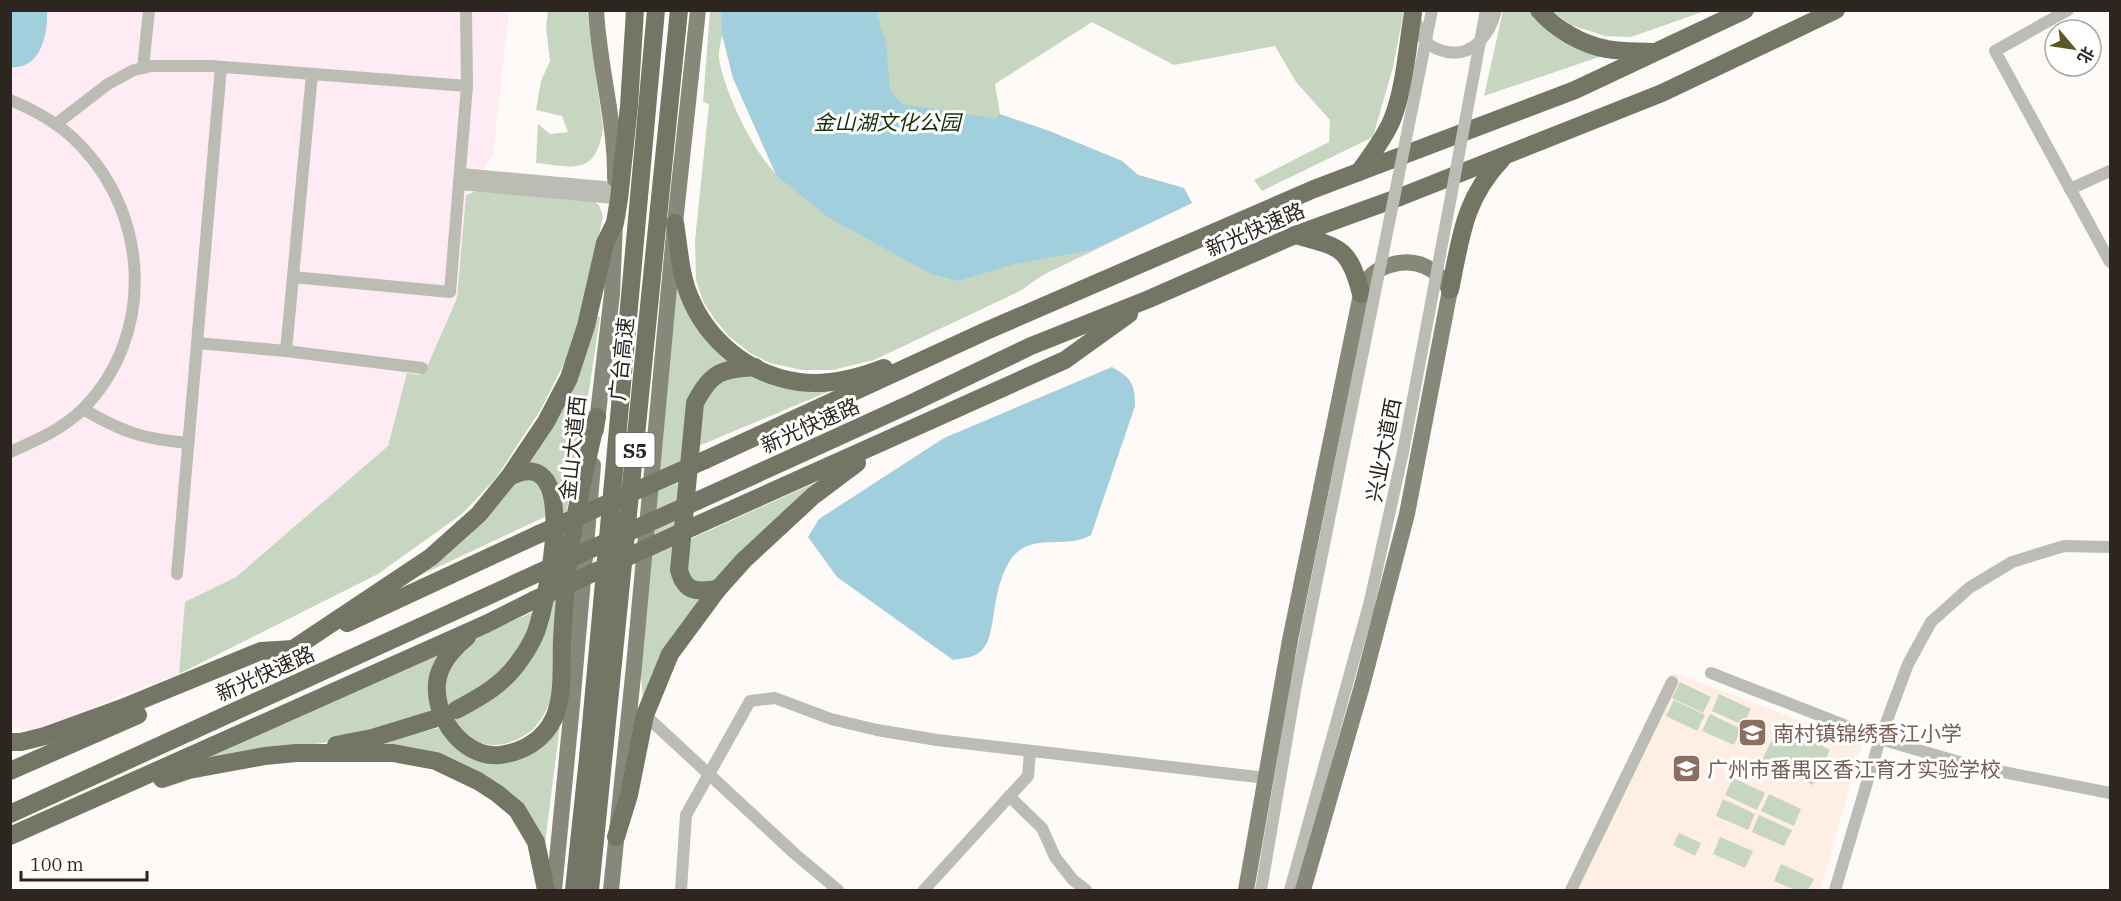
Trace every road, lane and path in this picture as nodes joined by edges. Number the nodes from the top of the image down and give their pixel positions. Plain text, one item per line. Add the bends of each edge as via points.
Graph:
1 (149, 10) edge
2 (466, 10) edge
3 (596, 10) edge
4 (635, 10) edge
5 (656, 10) edge
6 (679, 10) edge
7 (698, 10) edge
8 (1432, 10) edge
9 (1486, 10) edge
10 (1496, 10) edge
11 (1539, 10) edge
12 (1745, 10) edge
13 (1836, 10) edge
14 (2068, 10) edge
15 (1413, 12) edge
16 (1658, 52) junction
17 (221, 67) junction
18 (143, 68) junction
19 (312, 74) junction
20 (466, 86) junction
21 (10, 100) edge
22 (56, 124) junction
23 (1507, 154) junction
24 (2110, 171) edge
25 (1359, 172) junction
26 (460, 179) junction
27 (2070, 189) junction
28 (615, 193) junction
29 (615, 223) junction
30 (675, 223) junction
31 (1295, 235) junction
32 (2110, 262) edge
33 (293, 277) junction
34 (1090, 286) junction
35 (1450, 290) junction
36 (1360, 294) junction
37 (1149, 299) junction
38 (197, 343) junction
39 (286, 351) junction
40 (755, 367) junction
41 (422, 368) dead end
42 (83, 409) junction
43 (597, 417) junction
44 (891, 440) junction
45 (188, 443) junction
46 (10, 452) edge
47 (509, 477) junction
48 (2110, 546) edge
49 (177, 574) dead end
50 (718, 589) junction
51 (486, 624) junction
52 (293, 649) junction
53 (1711, 672) dead end
54 (1672, 682) dead end
55 (456, 710) dead end
56 (645, 715) junction
57 (434, 719) dead end
58 (1880, 739) junction
59 (10, 742) edge
60 (1030, 751) junction
61 (296, 753) junction
62 (10, 771) edge
63 (709, 774) junction
64 (1266, 778) junction
65 (2110, 793) edge
66 (1009, 796) junction
67 (100, 797) junction
68 (10, 814) edge
69 (39, 823) junction
70 (10, 836) edge
71 (616, 837) junction
72 (10, 843) edge
73 (546, 891) edge
74 (554, 891) edge
75 (574, 891) edge
76 (590, 891) edge
77 (611, 891) edge
78 (681, 891) edge
79 (838, 891) edge
80 (924, 891) edge
81 (1086, 891) edge
82 (1246, 891) edge
83 (1261, 891) edge
84 (1290, 891) edge
85 (1303, 891) edge
86 (1571, 891) edge
87 (1835, 891) edge

1 - 18 street
2 - 20 street
3 - 28 main road, 金山大道西 via 612,133
4 - 29 highway
5 - 75 highway, 广台高速 / S5
6 - 76 highway, 广台高速 / S5
7 - 30 main road
8 - 83 street, 兴业大道西, bridge via 1292,705
9 - 84 street, 兴业大道西, bridge via 1401,462 1370,601
10 - 15 street via 1484,38 1473,49 1453,54 1435,49 1422,37
11 - 16 highway via 1570,35 1606,49
12 - 16 highway, 新光快速路
13 - 23 highway, 新光快速路 via 1662,93
14 - 27 street via 1995,51
15 - 25 highway via 1392,119
16 - 25 highway, 新光快速路 via 1575,90
17 - 18 street
17 - 19 street
17 - 38 street
18 - 22 street via 108,84
19 - 20 street
19 - 33 street
20 - 26 street
21 - 22 street
22 - 42 street via 84,148 106,180 125,223 136,268 129,331 122,350 103,385
23 - 31 highway, 新光快速路
23 - 35 highway via 1486,176 1467,212
24 - 27 street
25 - 34 highway, 新光快速路
26 - 28 street
26 - 33 street via 450,292
27 - 32 street
28 - 29 main road, 金山大道西
29 - 43 main road, 金山大道西 via 612,294
29 - 47 highway via 605,243 586,326 569,378 546,422
30 - 40 highway via 688,293 703,323 725,349
30 - 71 main road
31 - 36 highway via 1340,249 1355,273
31 - 37 highway, 新光快速路
33 - 39 street
34 - 40 highway via 1031,302 881,369 840,381 799,382
34 - 52 highway, 新光快速路, bridge
35 - 36 main road via 1444,279 1416,262 1384,267 1371,276
35 - 85 main road via 1407,514
36 - 64 main road
37 - 44 highway via 1065,360
37 - 68 highway, 新光快速路, bridge via 1031,346
38 - 39 street
38 - 45 street
39 - 41 street
40 - 50 highway via 730,369 714,376 695,403 679,570 689,588 698,592
42 - 45 street via 127,432
42 - 46 street via 55,431
43 - 51 highway via 577,501 557,708 547,730 533,744 498,755 461,742 443,716 437,687 451,652
43 - 74 main road, 金山大道西
44 - 50 highway via 813,496
44 - 51 highway, bridge
45 - 49 street
47 - 52 highway via 479,514 431,557
47 - 55 highway via 535,473 549,485 555,514 550,579 535,634 510,675
48 - 58 street via 2064,546 2012,562 1969,588 1930,622 1908,664
50 - 56 highway via 670,654
51 - 67 highway
52 - 59 highway via 261,651 45,736
52 - 62 highway, 新光快速路
53 - 58 street
54 - 86 street
56 - 63 street
56 - 71 highway
57 - 61 highway via 372,738
58 - 65 street via 1972,766
58 - 87 street
60 - 63 street via 877,730 775,698 750,701
60 - 64 street
60 - 66 street via 1028,776
61 - 67 highway via 189,770
61 - 73 highway via 416,756 478,781 510,804 522,819 536,842
63 - 78 street via 686,816
63 - 79 street
64 - 82 main road
66 - 80 street
66 - 81 street via 1042,828 1054,856
67 - 69 highway
69 - 70 highway
69 - 72 highway
71 - 77 main road

